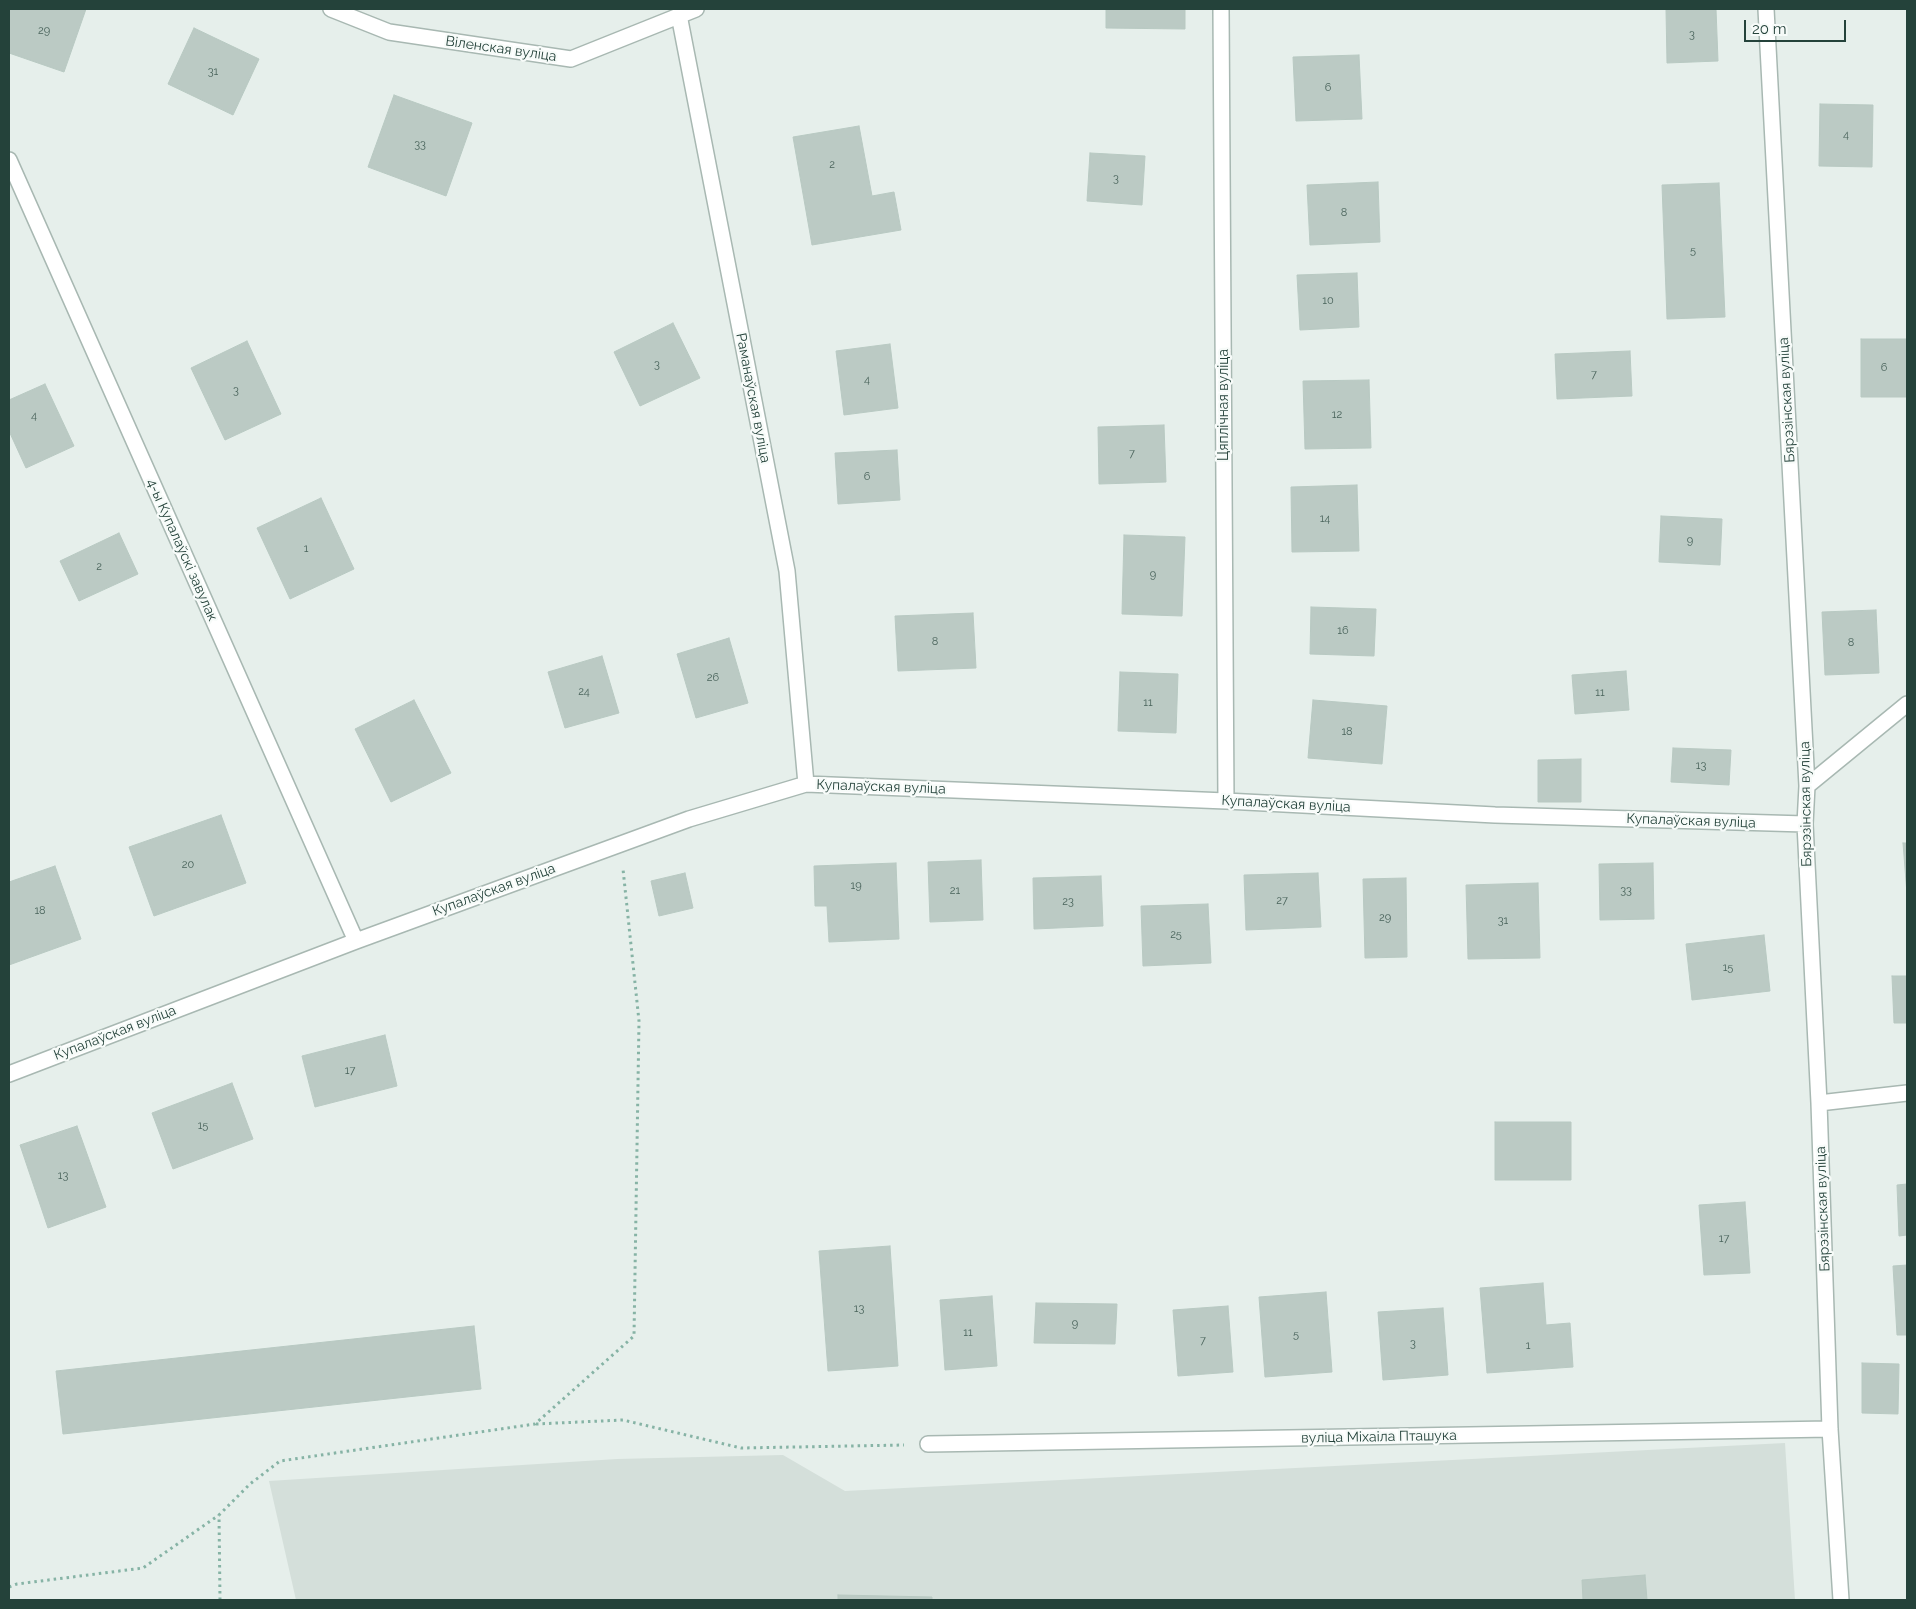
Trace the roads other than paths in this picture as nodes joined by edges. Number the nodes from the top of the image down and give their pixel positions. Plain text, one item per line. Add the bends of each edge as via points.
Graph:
1 (331, 9) edge
2 (696, 9) edge
3 (1221, 9) edge
4 (1766, 9) edge
5 (679, 16) junction
6 (9, 160) edge
7 (1907, 704) edge
8 (806, 784) junction
9 (1807, 786) junction
10 (1226, 800) junction
11 (1805, 824) junction
12 (356, 941) junction
13 (9, 1074) edge
14 (1907, 1093) edge
15 (1819, 1103) junction
16 (1830, 1429) junction
17 (928, 1444) road end
18 (1842, 1600) edge

1 - 5 street, Віленская вуліца via 389,32 571,59
2 - 5 street, Віленская вуліца
3 - 10 street, Цяплічная вуліца
4 - 9 street, Бярэзінская вуліца
5 - 8 street, Раманаўская вуліца via 787,571
6 - 12 street, 4-ы Купалаўскі завулак
7 - 9 street
8 - 10 street, Купалаўская вуліца
8 - 12 street, Купалаўская вуліца via 690,819
9 - 11 street, Бярэзінская вуліца
10 - 11 street, Купалаўская вуліца via 1495,815
11 - 15 street, Бярэзінская вуліца
12 - 13 street, Купалаўская вуліца
14 - 15 street
15 - 16 street, Бярэзінская вуліца
16 - 17 street, вуліца Міхаіла Пташука
16 - 18 street, Бярэзінская вуліца

